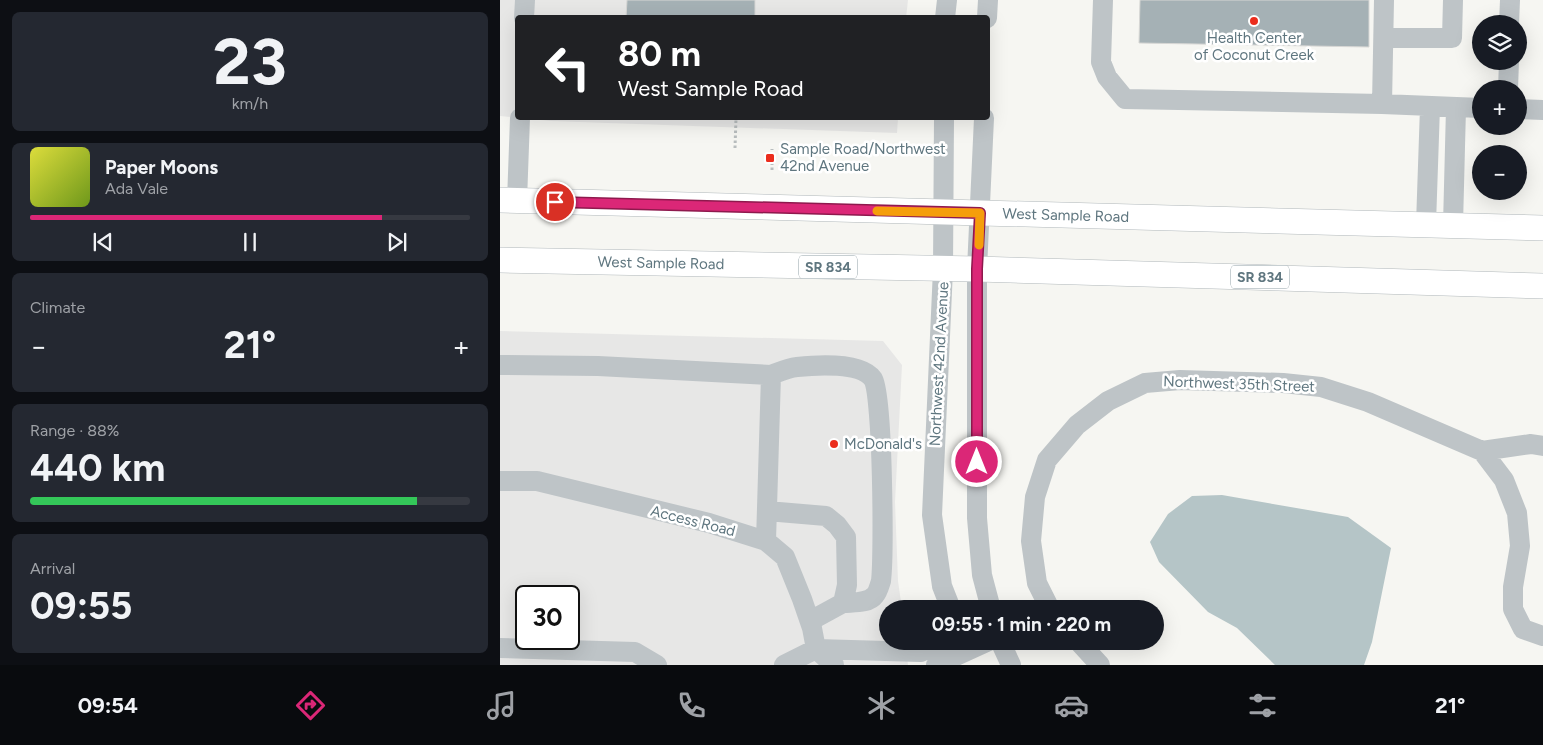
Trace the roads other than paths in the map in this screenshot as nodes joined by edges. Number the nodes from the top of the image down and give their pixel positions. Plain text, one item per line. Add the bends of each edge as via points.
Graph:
1 (525, 0) edge
2 (947, 0) edge
3 (988, 0) edge
4 (1103, 0) edge
5 (1384, 0) edge
6 (1453, 0) edge
7 (1510, 0) edge
8 (524, 15) edge
9 (945, 15) edge
10 (988, 15) edge
11 (1509, 15) edge
12 (1384, 38) junction
13 (1382, 104) junction
14 (1430, 107) junction
15 (1456, 108) junction
16 (1472, 108) edge
17 (1527, 109) edge
18 (1543, 110) edge
19 (520, 120) edge
20 (944, 120) edge
21 (984, 120) edge
22 (508, 201) edge
23 (942, 213) junction
24 (980, 213) junction
25 (1426, 224) junction
26 (1453, 225) junction
27 (1543, 228) edge
28 (500, 260) edge
29 (943, 269) junction
30 (977, 269) junction
31 (1543, 286) edge
32 (500, 365) edge
33 (771, 374) junction
34 (1543, 446) edge
35 (1482, 451) junction
36 (500, 481) edge
37 (767, 511) junction
38 (766, 541) junction
39 (947, 600) edge
40 (989, 600) edge
41 (1046, 600) edge
42 (843, 603) junction
43 (810, 622) junction
44 (1543, 636) edge
45 (500, 648) edge
46 (816, 649) junction
47 (925, 650) edge
48 (1004, 650) edge
49 (1086, 650) edge
50 (968, 652) edge
51 (657, 665) edge
52 (784, 665) edge
53 (834, 665) edge
54 (936, 665) edge
55 (1011, 665) edge
56 (1100, 665) edge

1 - 8 street
2 - 9 street
3 - 10 street
4 - 13 street via 1101,62 1107,78 1126,99
5 - 12 street
6 - 12 street via 1452,38
7 - 11 street
12 - 13 street
13 - 14 street
14 - 15 street
14 - 25 street
15 - 16 street
15 - 26 street
17 - 18 street
19 - 22 street
20 - 23 street, Northwest 42nd Avenue
21 - 24 street
22 - 23 main road, West Sample Road
23 - 24 main road, West Sample Road
23 - 29 street, Northwest 42nd Avenue
24 - 25 main road, West Sample Road
24 - 30 street
25 - 26 main road, West Sample Road
26 - 27 main road, West Sample Road
28 - 29 main road, West Sample Road / SR 834
29 - 30 main road, West Sample Road / SR 834
29 - 39 street, Northwest 42nd Avenue via 932,515 942,586
30 - 31 main road, West Sample Road / SR 834
30 - 40 street via 977,518 982,575
32 - 33 street
33 - 37 street
33 - 42 street via 796,367 849,366 863,370 873,380 876,389 880,421 881,582 876,595 863,602
34 - 35 street via 1532,444
35 - 41 street, Northwest 35th Street via 1368,402 1321,387 1180,380 1145,383 1108,401 1077,425 1047,460 1035,497 1031,541 1037,583
35 - 44 street, Northwest 35th Street via 1504,480 1517,513 1520,546 1513,609 1523,628
36 - 38 street, Access Road via 537,481 710,523
37 - 38 street
37 - 42 street via 826,516 837,525 846,537 847,585
38 - 43 street, Access Road via 785,557
42 - 43 street
43 - 46 street, Access Road
45 - 51 street via 635,652
46 - 47 street
46 - 52 street
46 - 53 street
48 - 55 street
49 - 56 street
50 - 54 street

